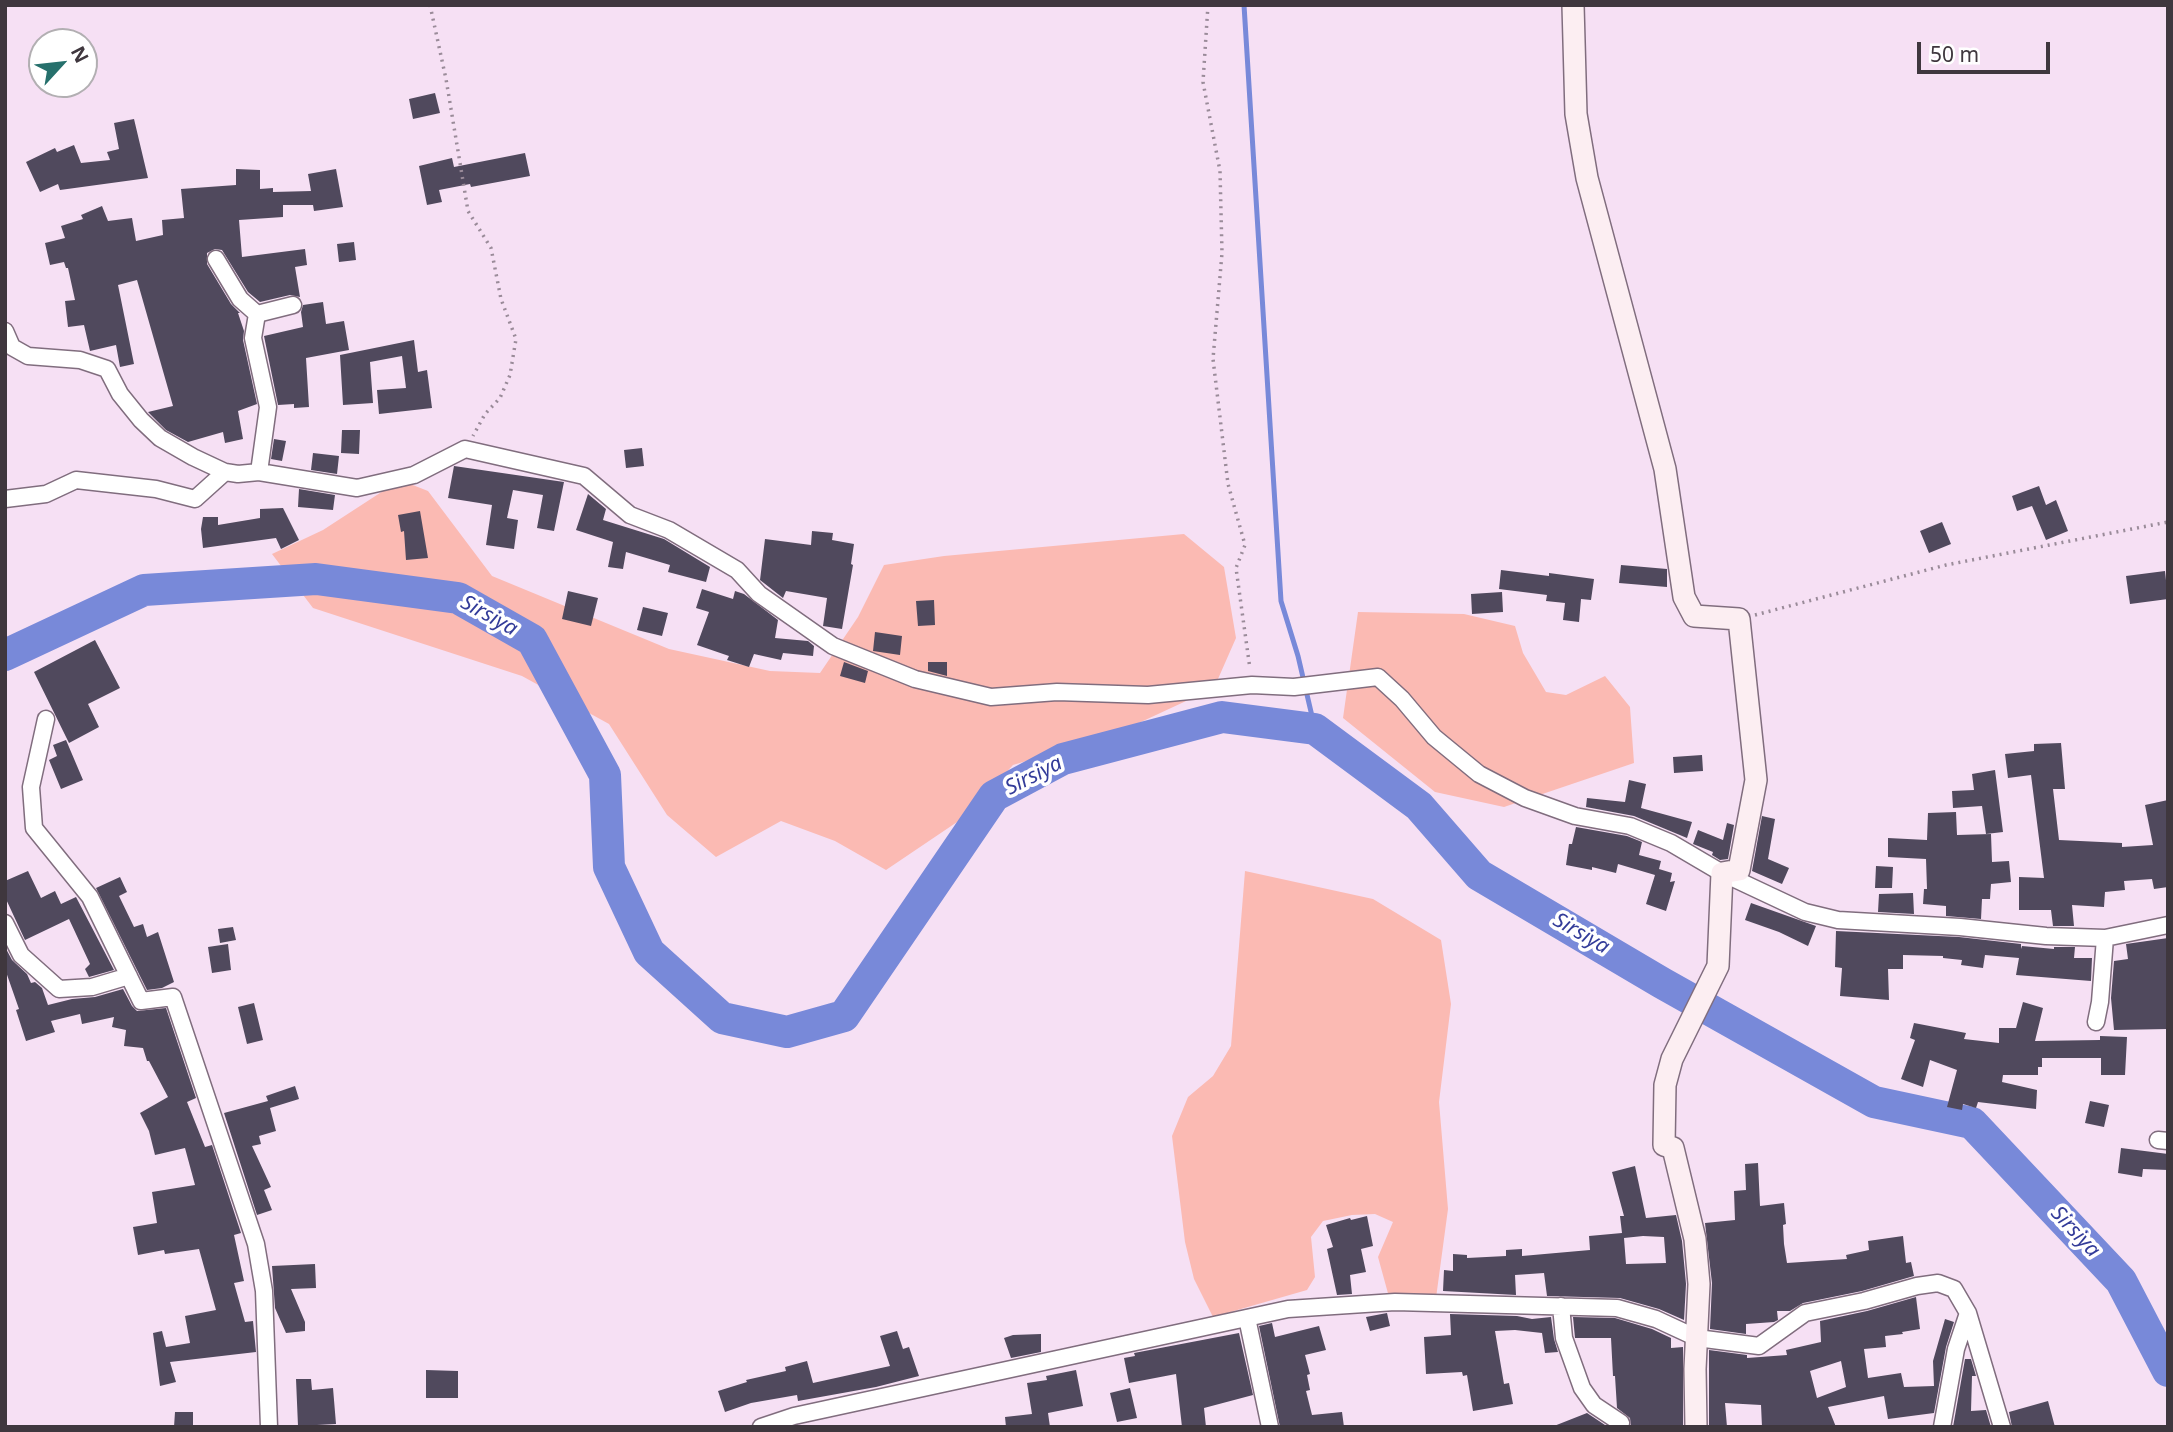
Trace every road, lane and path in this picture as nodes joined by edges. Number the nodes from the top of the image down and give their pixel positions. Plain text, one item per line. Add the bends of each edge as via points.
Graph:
1 (430, 5) edge
2 (1208, 5) edge
3 (1573, 5) edge
4 (216, 259) dead end
5 (293, 305) dead end
6 (257, 314) junction
7 (5, 331) edge
8 (465, 449) junction
9 (225, 472) junction
10 (259, 472) junction
11 (5, 499) edge
12 (2168, 522) edge
13 (1739, 619) junction
14 (1252, 685) junction
15 (46, 719) dead end
16 (1722, 873) junction
17 (5, 923) edge
18 (2168, 925) edge
19 (2105, 938) junction
20 (129, 976) junction
21 (2096, 1022) dead end
22 (1562, 1306) junction
23 (1968, 1313) junction
24 (1247, 1318) junction
25 (1698, 1338) junction
26 (1621, 1423) dead end
27 (269, 1427) edge
28 (761, 1427) edge
29 (1270, 1427) edge
30 (1696, 1427) edge
31 (1942, 1427) edge
32 (2002, 1427) edge

1 - 8 path via 468,211 491,248 500,299 516,339 510,375 500,398
2 - 14 path via 1203,82 1220,171 1222,253 1213,359 1228,484 1245,545 1236,569
3 - 13 street via 1576,114 1587,178 1665,469 1684,597 1694,616
4 - 6 street via 240,299
5 - 6 street
6 - 10 street via 253,338 268,407
7 - 9 street via 12,347 28,356 80,360 107,369 120,394 160,438
8 - 10 street via 414,475 357,488
8 - 14 street via 583,476 630,515 669,530 737,570 759,594 833,646 915,679 991,697 1057,692 1148,695
9 - 10 street
9 - 11 street via 195,499 156,489 76,480 46,494
12 - 13 path via 1945,565
13 - 16 street via 1756,780 1740,870
14 - 16 street via 1302,686 1378,677 1434,737 1479,774 1525,798 1575,816 1630,826 1661,838
15 - 20 street via 31,787 34,828 90,897
16 - 19 street via 1805,912 1838,920
16 - 25 street via 1718,966 1672,1059 1665,1085 1664,1145 1673,1148 1695,1239
17 - 20 street via 22,955 59,989 92,987
18 - 19 street
19 - 21 street
20 - 27 street via 141,1000 173,997 256,1244 264,1291
22 - 24 street via 1395,1302 1288,1309
22 - 25 street via 1617,1308
22 - 26 street via 1564,1338 1582,1388 1594,1405
23 - 25 street via 1954,1289 1938,1283 1805,1312 1759,1346
23 - 31 street via 1956,1349
23 - 32 street
24 - 28 street via 794,1416
24 - 29 street
25 - 30 street

